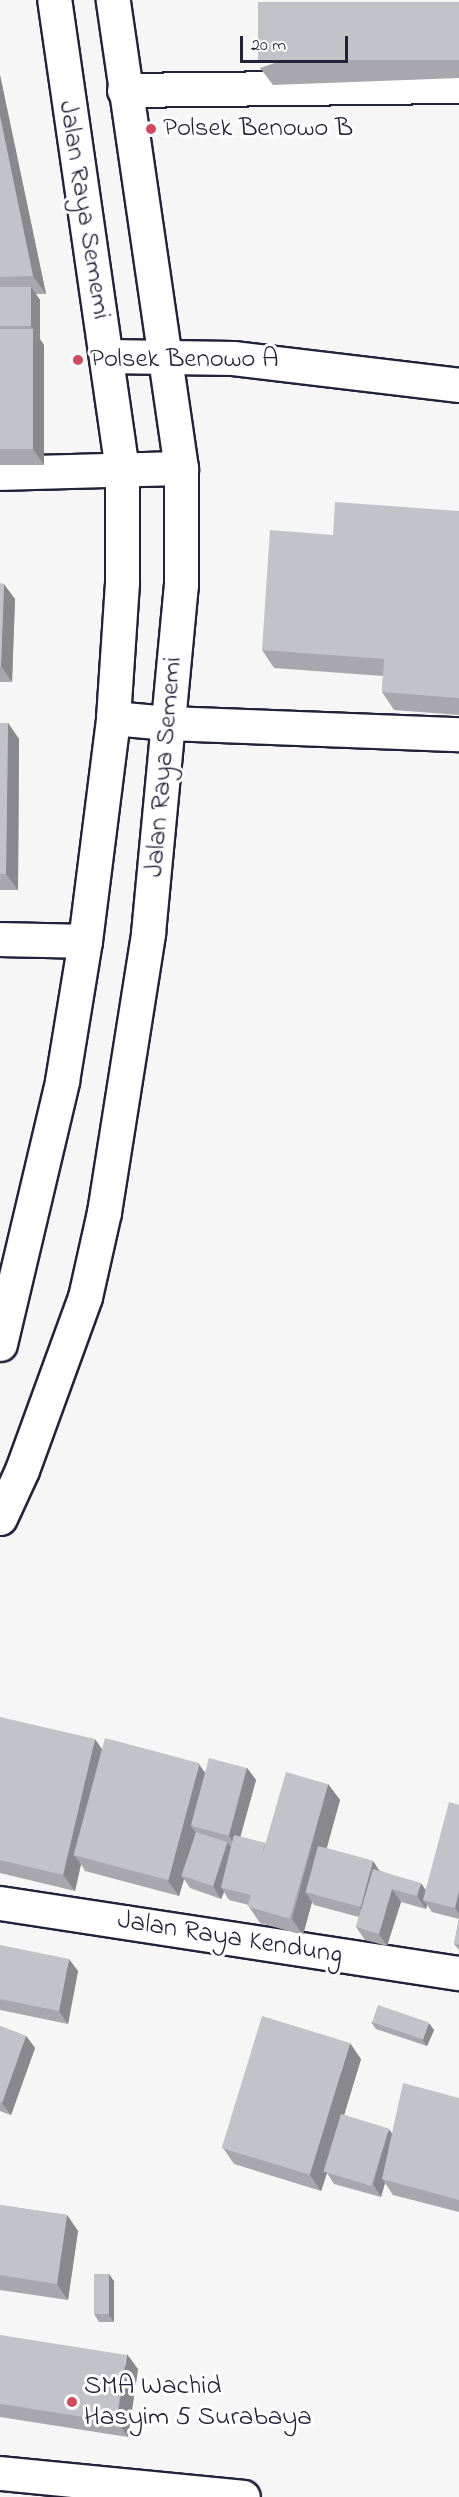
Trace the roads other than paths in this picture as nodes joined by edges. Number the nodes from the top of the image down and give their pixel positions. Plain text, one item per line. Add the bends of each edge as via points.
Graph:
1 (54, 0) edge
2 (113, 0) edge
3 (459, 86) edge
4 (124, 90) junction
5 (167, 354) junction
6 (106, 356) junction
7 (459, 385) edge
8 (181, 468) junction
9 (122, 470) junction
10 (0, 473) edge
11 (113, 718) junction
12 (168, 723) junction
13 (459, 734) edge
14 (0, 939) edge
15 (85, 941) junction
16 (0, 1344) edge
17 (0, 1518) edge
18 (0, 1904) edge
19 (459, 1973) edge
20 (0, 2473) edge
21 (243, 2497) edge

1 - 6 main road, Jalan Raya Sememi
2 - 4 main road, Jalan Raya Sememi
3 - 4 main road
4 - 5 main road, Jalan Raya Sememi
5 - 6 main road
5 - 7 main road
5 - 8 main road, Jalan Raya Sememi
6 - 9 main road, Jalan Raya Sememi
8 - 9 main road
8 - 12 main road, Jalan Raya Sememi via 182,585
9 - 10 main road
9 - 11 main road, Jalan Raya Sememi via 122,581
11 - 12 main road
11 - 15 main road, Jalan Raya Sememi
12 - 13 main road
12 - 17 main road, Jalan Raya Sememi via 148,933 101,1222 85,1297 22,1470
14 - 15 main road
15 - 16 main road, Jalan Raya Sememi via 62,1081
18 - 19 main road, Jalan Raya Kendung
20 - 21 main road

